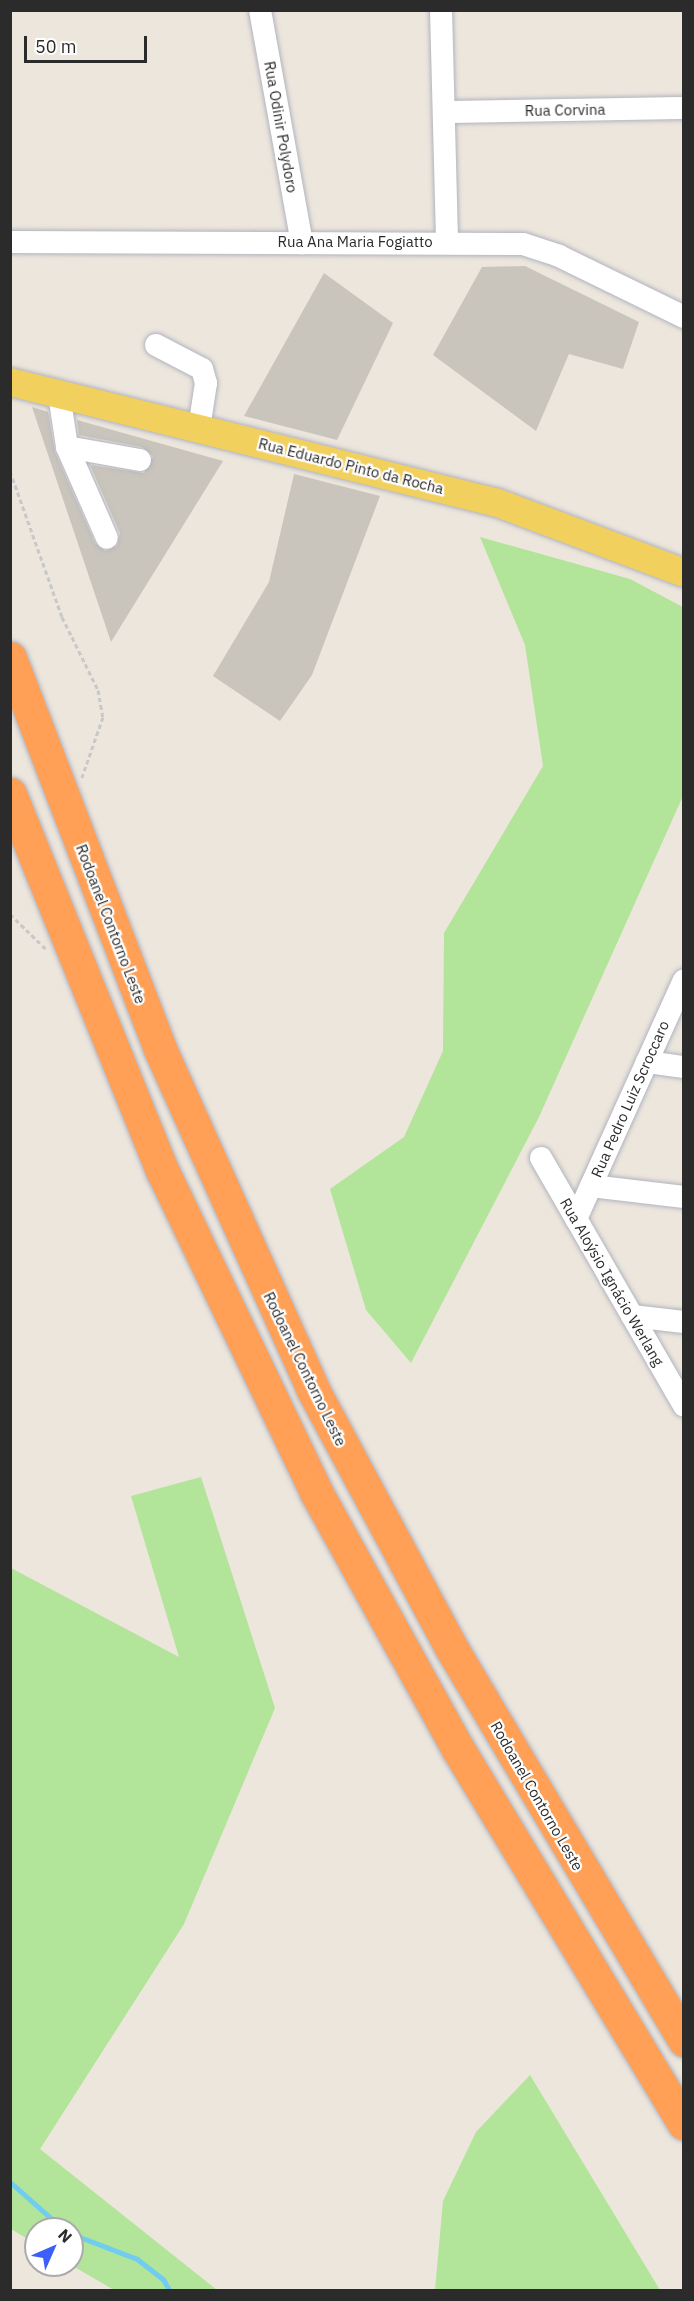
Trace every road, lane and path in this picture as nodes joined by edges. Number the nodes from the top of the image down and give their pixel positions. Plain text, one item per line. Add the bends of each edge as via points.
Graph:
1 (260, 10) edge
2 (441, 10) edge
3 (684, 108) edge
4 (447, 112) junction
5 (10, 242) edge
6 (447, 242) junction
7 (302, 243) junction
8 (684, 317) edge
9 (156, 345) dead end
10 (10, 382) edge
11 (59, 394) junction
12 (199, 428) junction
13 (67, 447) junction
14 (140, 460) dead end
15 (10, 471) edge
16 (107, 538) dead end
17 (684, 573) edge
18 (10, 658) edge
19 (81, 779) dead end
20 (10, 794) edge
21 (684, 980) edge
22 (647, 1062) junction
23 (684, 1066) edge
24 (541, 1158) dead end
25 (591, 1186) junction
26 (684, 1197) edge
27 (576, 1219) junction
28 (632, 1316) junction
29 (684, 1322) edge
30 (684, 1406) edge
31 (684, 2040) edge
32 (684, 2122) edge

1 - 7 street, Rua Odinir Polydoro
2 - 4 street
3 - 4 street, Rua Corvina
4 - 6 street
5 - 7 street, Rua Ana Maria Fogiatto
6 - 7 street, Rua Ana Maria Fogiatto
6 - 8 street, Rua Ana Maria Fogiatto via 543,249
9 - 12 street via 202,369 206,383
10 - 11 main road, Rua Eduardo Pinto da Rocha
11 - 12 main road, Rua Eduardo Pinto da Rocha
11 - 13 street
12 - 17 main road, Rua Eduardo Pinto da Rocha via 530,512
13 - 14 street
13 - 16 street
15 - 19 path via 62,617 98,690 103,717
18 - 31 highway, Rodoanel Contorno Leste via 160,1048 312,1388 452,1649
20 - 32 highway via 163,1172 311,1482 458,1749
21 - 22 street, Rua Pedro Luiz Scroccaro
22 - 23 street
22 - 25 street, Rua Pedro Luiz Scroccaro
24 - 27 street, Rua Aloýsio Ignácio Werlang
25 - 26 street
25 - 27 street, Rua Pedro Luiz Scroccaro
27 - 28 street, Rua Aloýsio Ignácio Werlang
28 - 29 street
28 - 30 street, Rua Aloýsio Ignácio Werlang

